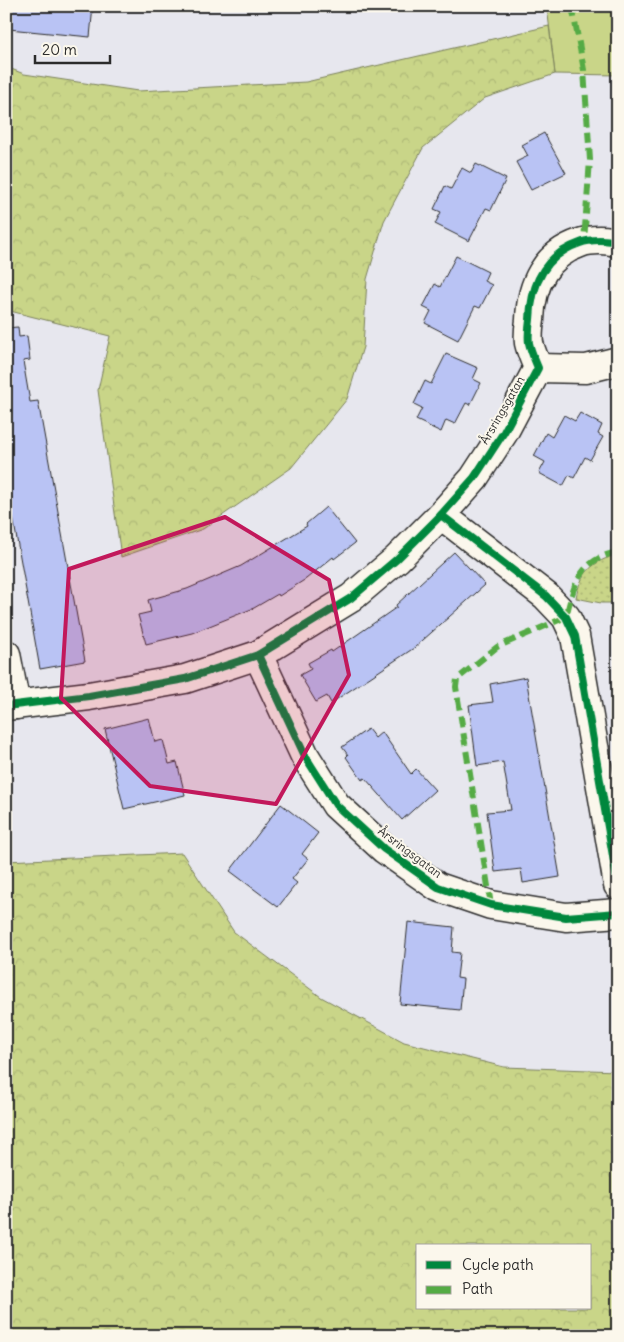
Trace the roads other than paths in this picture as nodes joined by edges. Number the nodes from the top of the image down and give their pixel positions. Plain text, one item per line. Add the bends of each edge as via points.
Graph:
1 (618, 243) edge
2 (618, 361) edge
3 (538, 368) junction
4 (441, 515) junction
5 (6, 654) edge
6 (258, 655) junction
7 (11, 705) edge
8 (618, 885) edge
9 (618, 913) edge

1 - 3 street, Årsringsgatan via 584,242 566,248 546,263 535,284 530,312 529,342
2 - 3 street, Årsringsgatan via 586,369
3 - 4 street, Årsringsgatan via 504,432 474,478
4 - 6 street, Årsringsgatan via 352,598
4 - 8 street via 546,596 566,617 575,636
5 - 7 street, Årsringsgatan
6 - 7 street, Årsringsgatan via 184,679 89,696
6 - 9 street, Årsringsgatan via 305,756 336,805 384,849 438,887 491,905 566,917

